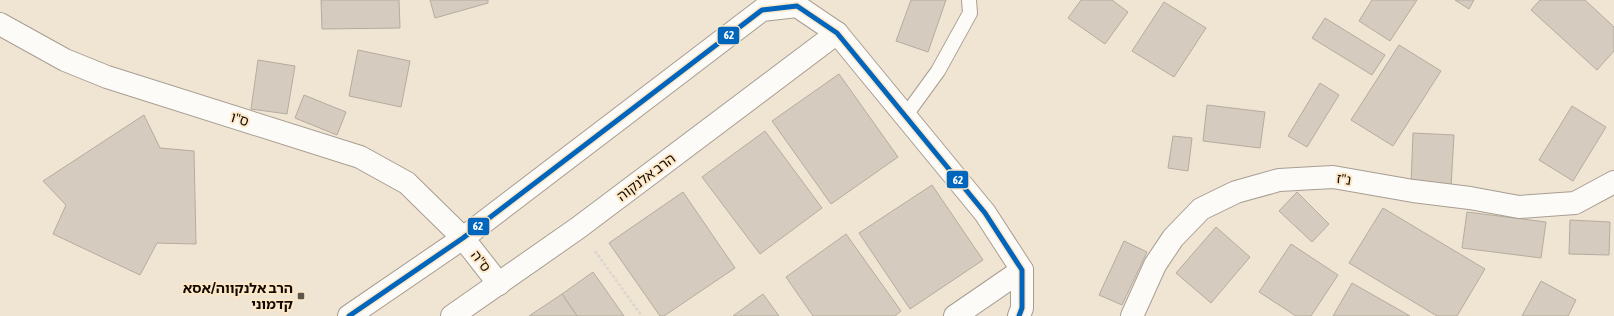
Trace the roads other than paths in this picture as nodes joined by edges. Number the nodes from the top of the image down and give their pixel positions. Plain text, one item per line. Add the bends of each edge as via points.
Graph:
1 (969, 0) edge
2 (0, 24) edge
3 (837, 33) junction
4 (906, 115) junction
5 (1614, 182) edge
6 (463, 238) junction
7 (1022, 270) junction
8 (499, 284) junction
9 (349, 316) edge
10 (452, 316) edge
11 (956, 316) edge
12 (1019, 316) edge
13 (1132, 316) edge

1 - 4 lane via 970,13 938,71
2 - 6 street, ס"ו via 65,60 107,78 360,157 407,183
3 - 4 street
3 - 6 street via 797,6 762,10
3 - 8 street, הרב אלנקוה via 578,228
4 - 7 street via 985,213
5 - 13 street, נ"ז via 1575,203 1519,207 1333,177 1279,180 1236,192 1201,210 1173,238 1155,265
6 - 8 street, ס"ה
6 - 9 street
7 - 11 street
7 - 12 street via 1022,308
8 - 10 street, הרב אלנקוה

